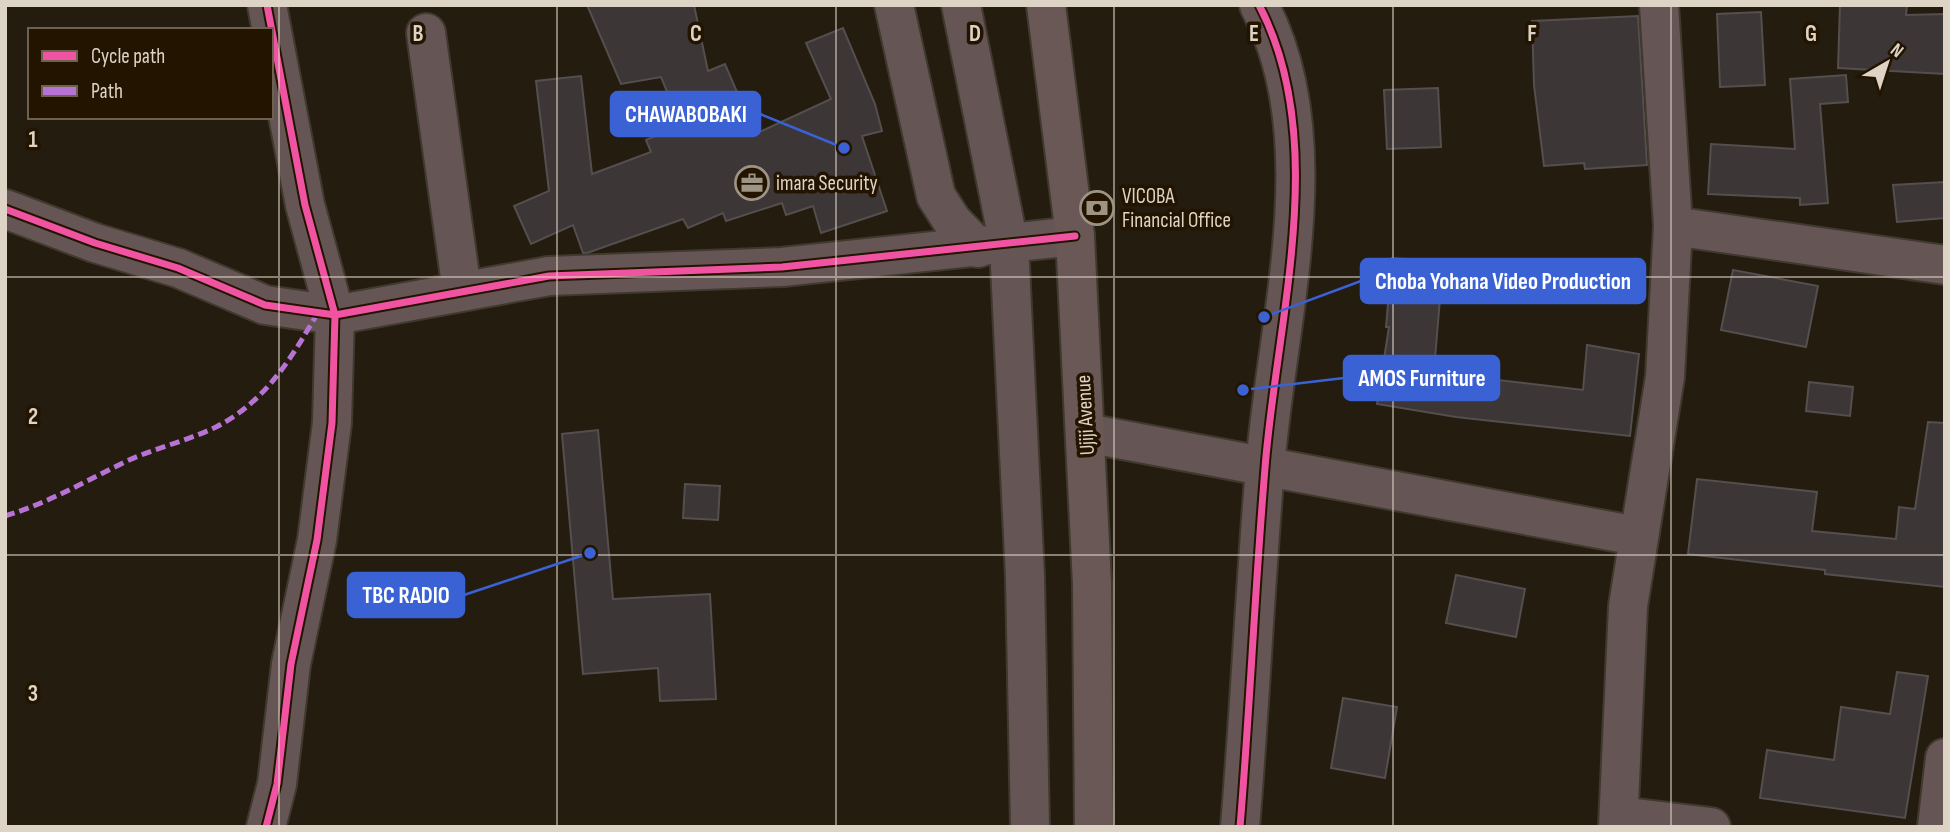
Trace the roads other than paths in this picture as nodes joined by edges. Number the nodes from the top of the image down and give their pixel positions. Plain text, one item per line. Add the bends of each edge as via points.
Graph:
1 (268, 5) edge
2 (894, 5) edge
3 (961, 5) edge
4 (1046, 5) edge
5 (1259, 5) edge
6 (1659, 5) edge
7 (272, 28) edge
8 (273, 32) edge
9 (426, 33) dead end
10 (5, 209) edge
11 (1673, 226) junction
12 (1075, 236) junction
13 (993, 247) junction
14 (1945, 265) edge
15 (462, 291) junction
16 (335, 315) junction
17 (1086, 433) junction
18 (1265, 467) junction
19 (1637, 536) junction
20 (1945, 758) edge
21 (1619, 821) edge
22 (266, 827) edge
23 (1030, 827) edge
24 (1094, 827) edge
25 (1240, 827) edge
26 (1711, 827) edge
27 (1937, 827) edge

1 - 7 street
2 - 13 street via 936,196 952,221
3 - 13 street
4 - 12 street, Ujiji Avenue
5 - 18 street via 1276,38 1292,106 1294,192 1293,266
6 - 11 street
8 - 16 street via 305,205
9 - 15 street
10 - 16 street via 178,268 265,305
11 - 14 street
11 - 19 street via 1665,377
12 - 13 street
12 - 17 street, Ujiji Avenue
13 - 15 street via 782,267 549,276
13 - 23 street via 1025,577
15 - 16 street
16 - 22 street via 332,423 317,540 291,664 277,784
17 - 18 street
17 - 24 street, Ujiji Avenue
18 - 19 street
18 - 25 street
19 - 21 street via 1628,606
20 - 27 street
21 - 26 street

